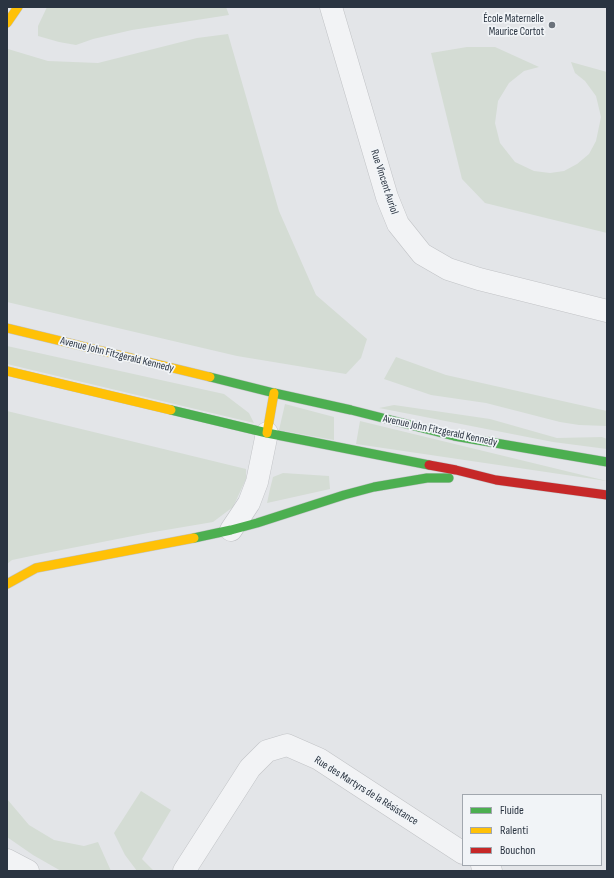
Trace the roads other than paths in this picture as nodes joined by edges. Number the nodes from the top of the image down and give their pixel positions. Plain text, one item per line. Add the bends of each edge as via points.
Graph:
1 (18, 7) edge
2 (331, 7) edge
3 (7, 22) edge
4 (607, 311) edge
5 (7, 328) edge
6 (7, 371) edge
7 (274, 393) junction
8 (267, 434) junction
9 (607, 462) edge
10 (496, 480) junction
11 (607, 495) edge
12 (231, 530) junction
13 (7, 584) edge
14 (462, 852) edge
15 (7, 860) edge
16 (28, 871) edge
17 (184, 871) edge

1 - 3 main road
2 - 4 street, Rue Vincent Auriol via 387,197 398,224 422,254 448,269 478,279
5 - 7 main road, Avenue John Fitzgerald Kennedy
6 - 8 main road
7 - 8 main road
7 - 9 main road, Avenue John Fitzgerald Kennedy via 454,436
8 - 10 main road
8 - 12 street via 257,482 249,503
10 - 11 main road
10 - 12 main road via 427,478 374,487
12 - 13 main road via 36,568
14 - 17 street, Rue des Martyrs de la Résistance via 319,759 287,745 267,751 250,768
15 - 16 street

